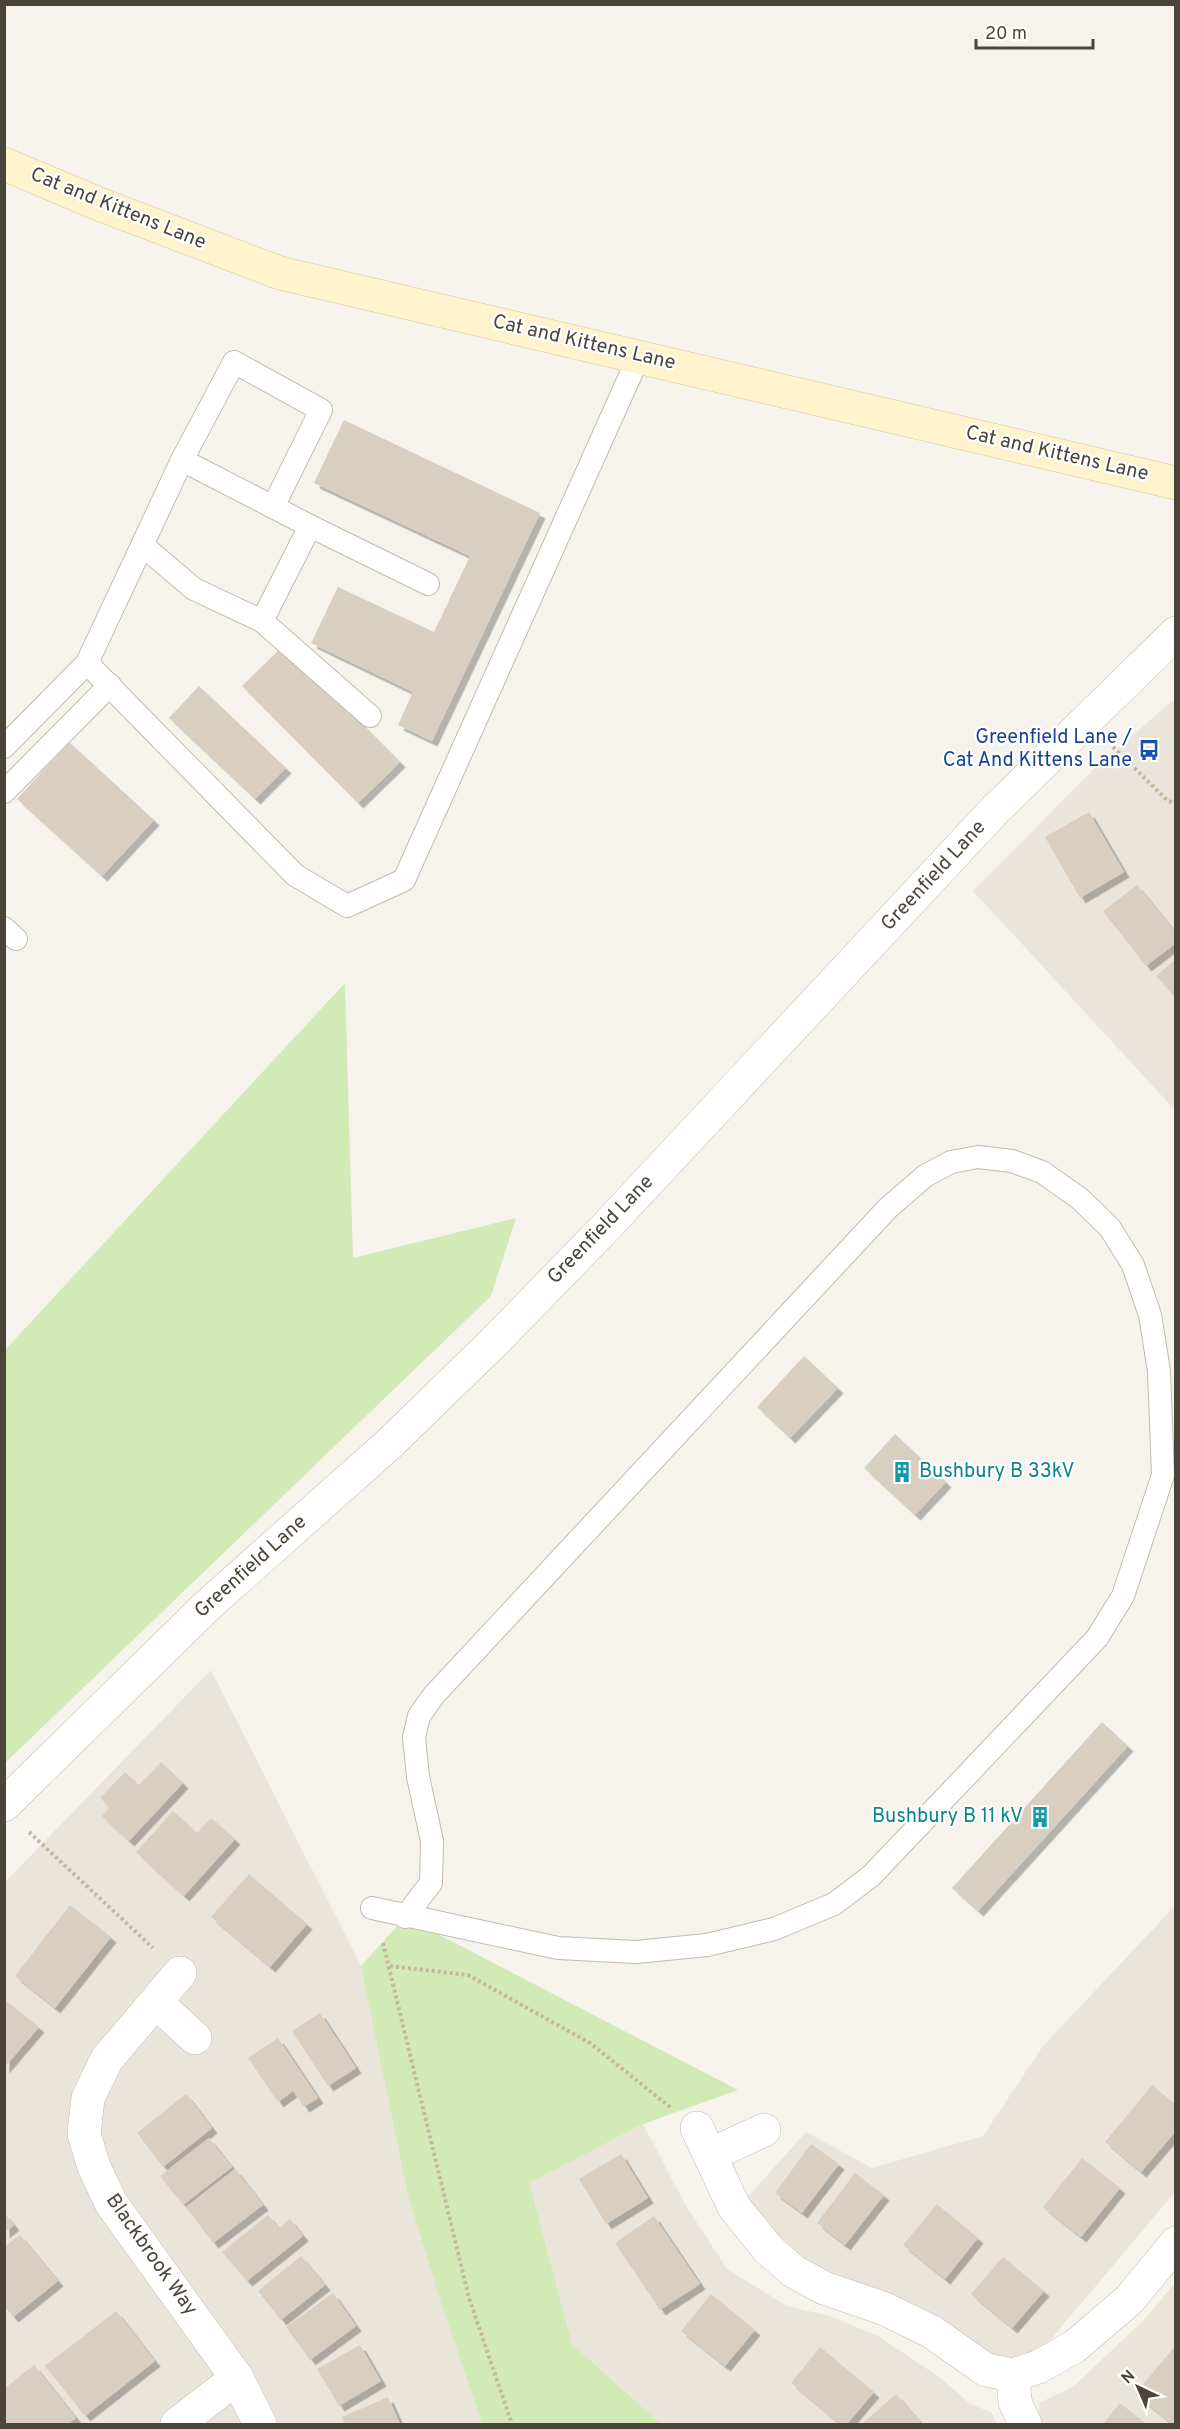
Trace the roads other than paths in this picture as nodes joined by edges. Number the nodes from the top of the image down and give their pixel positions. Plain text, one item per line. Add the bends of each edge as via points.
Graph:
1 (4, 164) edge
2 (639, 356) junction
3 (182, 460) junction
4 (1176, 483) edge
5 (273, 507) junction
6 (310, 526) junction
7 (142, 545) junction
8 (428, 584) dead end
9 (262, 621) junction
10 (1176, 633) edge
11 (87, 663) junction
12 (110, 685) junction
13 (370, 716) dead end
14 (4, 747) edge
15 (4, 792) edge
16 (13, 1815) edge
17 (372, 1908) dead end
18 (405, 1917) junction
19 (180, 1973) road end
20 (156, 2001) junction
21 (195, 2038) dead end
22 (764, 2130) dead end
23 (1176, 2243) edge
24 (1013, 2375) junction
25 (237, 2378) junction
26 (177, 2424) edge
27 (260, 2424) edge
28 (1025, 2424) edge

1 - 2 street, Cat and Kittens Lane via 280,273
2 - 4 street, Cat and Kittens Lane
2 - 12 lane via 404,880 347,906 295,875
3 - 5 lane
3 - 5 lane via 234,362 321,410
3 - 7 lane
5 - 6 lane
6 - 8 lane
6 - 9 lane
7 - 9 lane via 194,589
7 - 11 lane
9 - 13 lane
10 - 16 street, Greenfield Lane via 995,810 494,1342 389,1444 208,1605
11 - 12 lane
11 - 14 lane
12 - 15 lane
17 - 18 lane
18 - 18 lane via 558,1948 636,1952 707,1945 774,1929 834,1904 871,1876 1096,1638 1123,1596 1163,1475 1162,1430 1159,1371 1150,1315 1133,1265 1110,1228 1079,1198 1042,1172 1012,1161 978,1157 951,1162 924,1176 888,1208 434,1695 419,1716 414,1737 432,1841 431,1883
19 - 20 street, Blackbrook Way
20 - 21 street
20 - 25 street, Blackbrook Way via 107,2059 88,2098 84,2134 111,2203
22 - 24 street via 703,2142 734,2207 768,2249 793,2271 824,2288 885,2309 932,2332 986,2370
23 - 24 street via 1129,2300 1074,2348
24 - 28 street via 1016,2402
25 - 26 street
25 - 27 street, Blackbrook Way

